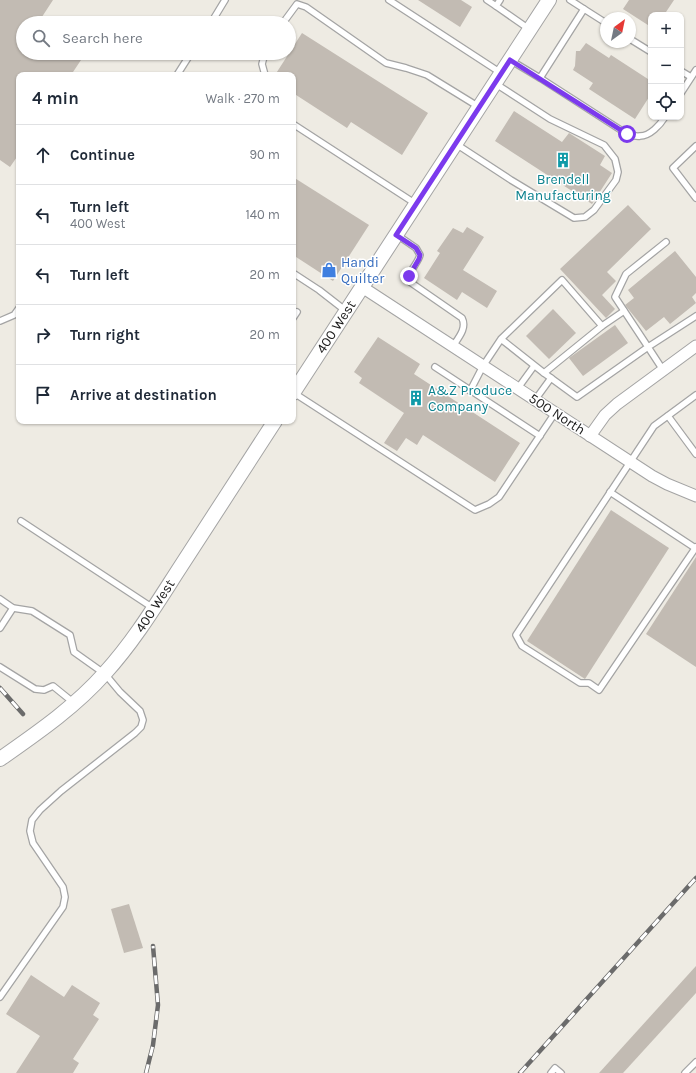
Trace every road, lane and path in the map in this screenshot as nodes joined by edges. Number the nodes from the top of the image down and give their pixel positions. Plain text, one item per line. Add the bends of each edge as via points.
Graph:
1 (226, 0) edge
2 (389, 0) edge
3 (487, 0) edge
4 (500, 0) edge
5 (549, 0) edge
6 (570, 0) edge
7 (496, 6) junction
8 (584, 10) junction
9 (216, 16) edge
10 (288, 16) edge
11 (600, 19) edge
12 (530, 29) junction
13 (636, 42) edge
14 (648, 50) edge
15 (187, 60) edge
16 (263, 60) edge
17 (510, 60) junction
18 (696, 70) edge
19 (179, 72) edge
20 (264, 72) edge
21 (684, 73) edge
22 (691, 77) junction
23 (498, 78) junction
24 (540, 78) junction
25 (684, 88) edge
26 (479, 107) junction
27 (663, 120) edge
28 (296, 126) edge
29 (455, 144) junction
30 (696, 146) edge
31 (696, 198) edge
32 (416, 204) junction
33 (396, 235) junction
34 (666, 242) dead end
35 (296, 275) edge
36 (362, 287) junction
37 (624, 311) junction
38 (346, 312) junction
39 (16, 313) edge
40 (696, 316) edge
41 (0, 321) edge
42 (602, 326) junction
43 (501, 339) junction
44 (453, 346) junction
45 (696, 346) edge
46 (648, 347) junction
47 (483, 366) junction
48 (534, 366) junction
49 (435, 368) dead end
50 (663, 370) junction
51 (544, 373) junction
52 (551, 378) junction
53 (296, 388) edge
54 (518, 388) junction
55 (470, 391) junction
56 (296, 395) edge
57 (696, 395) edge
58 (535, 400) junction
59 (555, 413) junction
60 (668, 416) junction
61 (273, 424) edge
62 (540, 436) junction
63 (590, 436) junction
64 (696, 454) edge
65 (631, 462) junction
66 (610, 492) junction
67 (696, 496) edge
68 (21, 521) dead end
69 (696, 547) edge
70 (0, 599) edge
71 (12, 608) junction
72 (154, 608) junction
73 (0, 628) edge
74 (0, 667) edge
75 (104, 674) junction
76 (74, 703) junction
77 (0, 760) edge
78 (0, 997) edge
79 (696, 1062) edge
80 (551, 1073) edge
81 (561, 1073) edge
82 (685, 1073) edge

1 - 9 lane
2 - 23 lane
3 - 7 lane
4 - 7 lane
5 - 12 street, 400 West
6 - 8 lane
7 - 12 lane
8 - 11 lane
8 - 24 lane
10 - 26 lane via 297,4 306,7 386,63 427,75
12 - 17 street, 400 West
13 - 14 lane
15 - 19 lane
16 - 20 lane
17 - 23 street, 400 West
17 - 24 lane
18 - 22 lane
21 - 22 lane
22 - 25 lane
23 - 26 street, 400 West
23 - 29 lane via 550,119 604,145 615,159 618,172 616,180 594,210 585,217 574,218
24 - 27 lane via 627,134 642,136
26 - 29 street, 400 West
28 - 32 lane
29 - 32 street, 400 West
30 - 31 lane via 673,168
32 - 33 street, 400 West
33 - 36 street, 400 West
33 - 44 lane via 416,248 420,255 409,276 410,282 462,318 463,329
34 - 37 lane via 626,274 615,297
35 - 38 lane
36 - 38 street, 400 West
36 - 44 street, 500 North
37 - 42 lane
37 - 46 lane
38 - 53 street, 400 West
39 - 41 lane
40 - 46 lane
42 - 43 lane via 562,280
42 - 51 lane
43 - 47 lane
43 - 48 lane
44 - 47 street, 500 North
45 - 50 street
46 - 50 lane
46 - 52 lane via 577,397
47 - 54 street, 500 North
47 - 55 lane
48 - 51 lane
48 - 54 lane
49 - 55 lane
50 - 63 street via 610,410
51 - 52 lane
52 - 58 lane
54 - 58 street, 500 North
55 - 62 lane
56 - 62 lane via 475,510 499,497
57 - 60 lane
58 - 59 street, 500 North
59 - 62 lane
59 - 63 street, 500 North
60 - 64 lane
60 - 65 lane via 654,426
61 - 72 street, 400 West
63 - 65 street, 500 North
65 - 66 lane
65 - 67 street, 500 North via 667,484
66 - 69 lane
66 - 69 lane via 516,635 522,646 580,683 588,683 599,690
68 - 72 lane
70 - 71 lane
71 - 73 lane
71 - 75 lane via 32,611 70,635 74,652
72 - 75 street, 400 West
74 - 76 lane via 35,689 44,690 53,686
75 - 76 street, 400 West
75 - 78 lane via 140,711 143,720 141,727 61,791 32,820 30,830 33,843 63,887 65,897 63,907
76 - 77 street, 400 West
79 - 82 lane
80 - 81 lane via 556,1068

